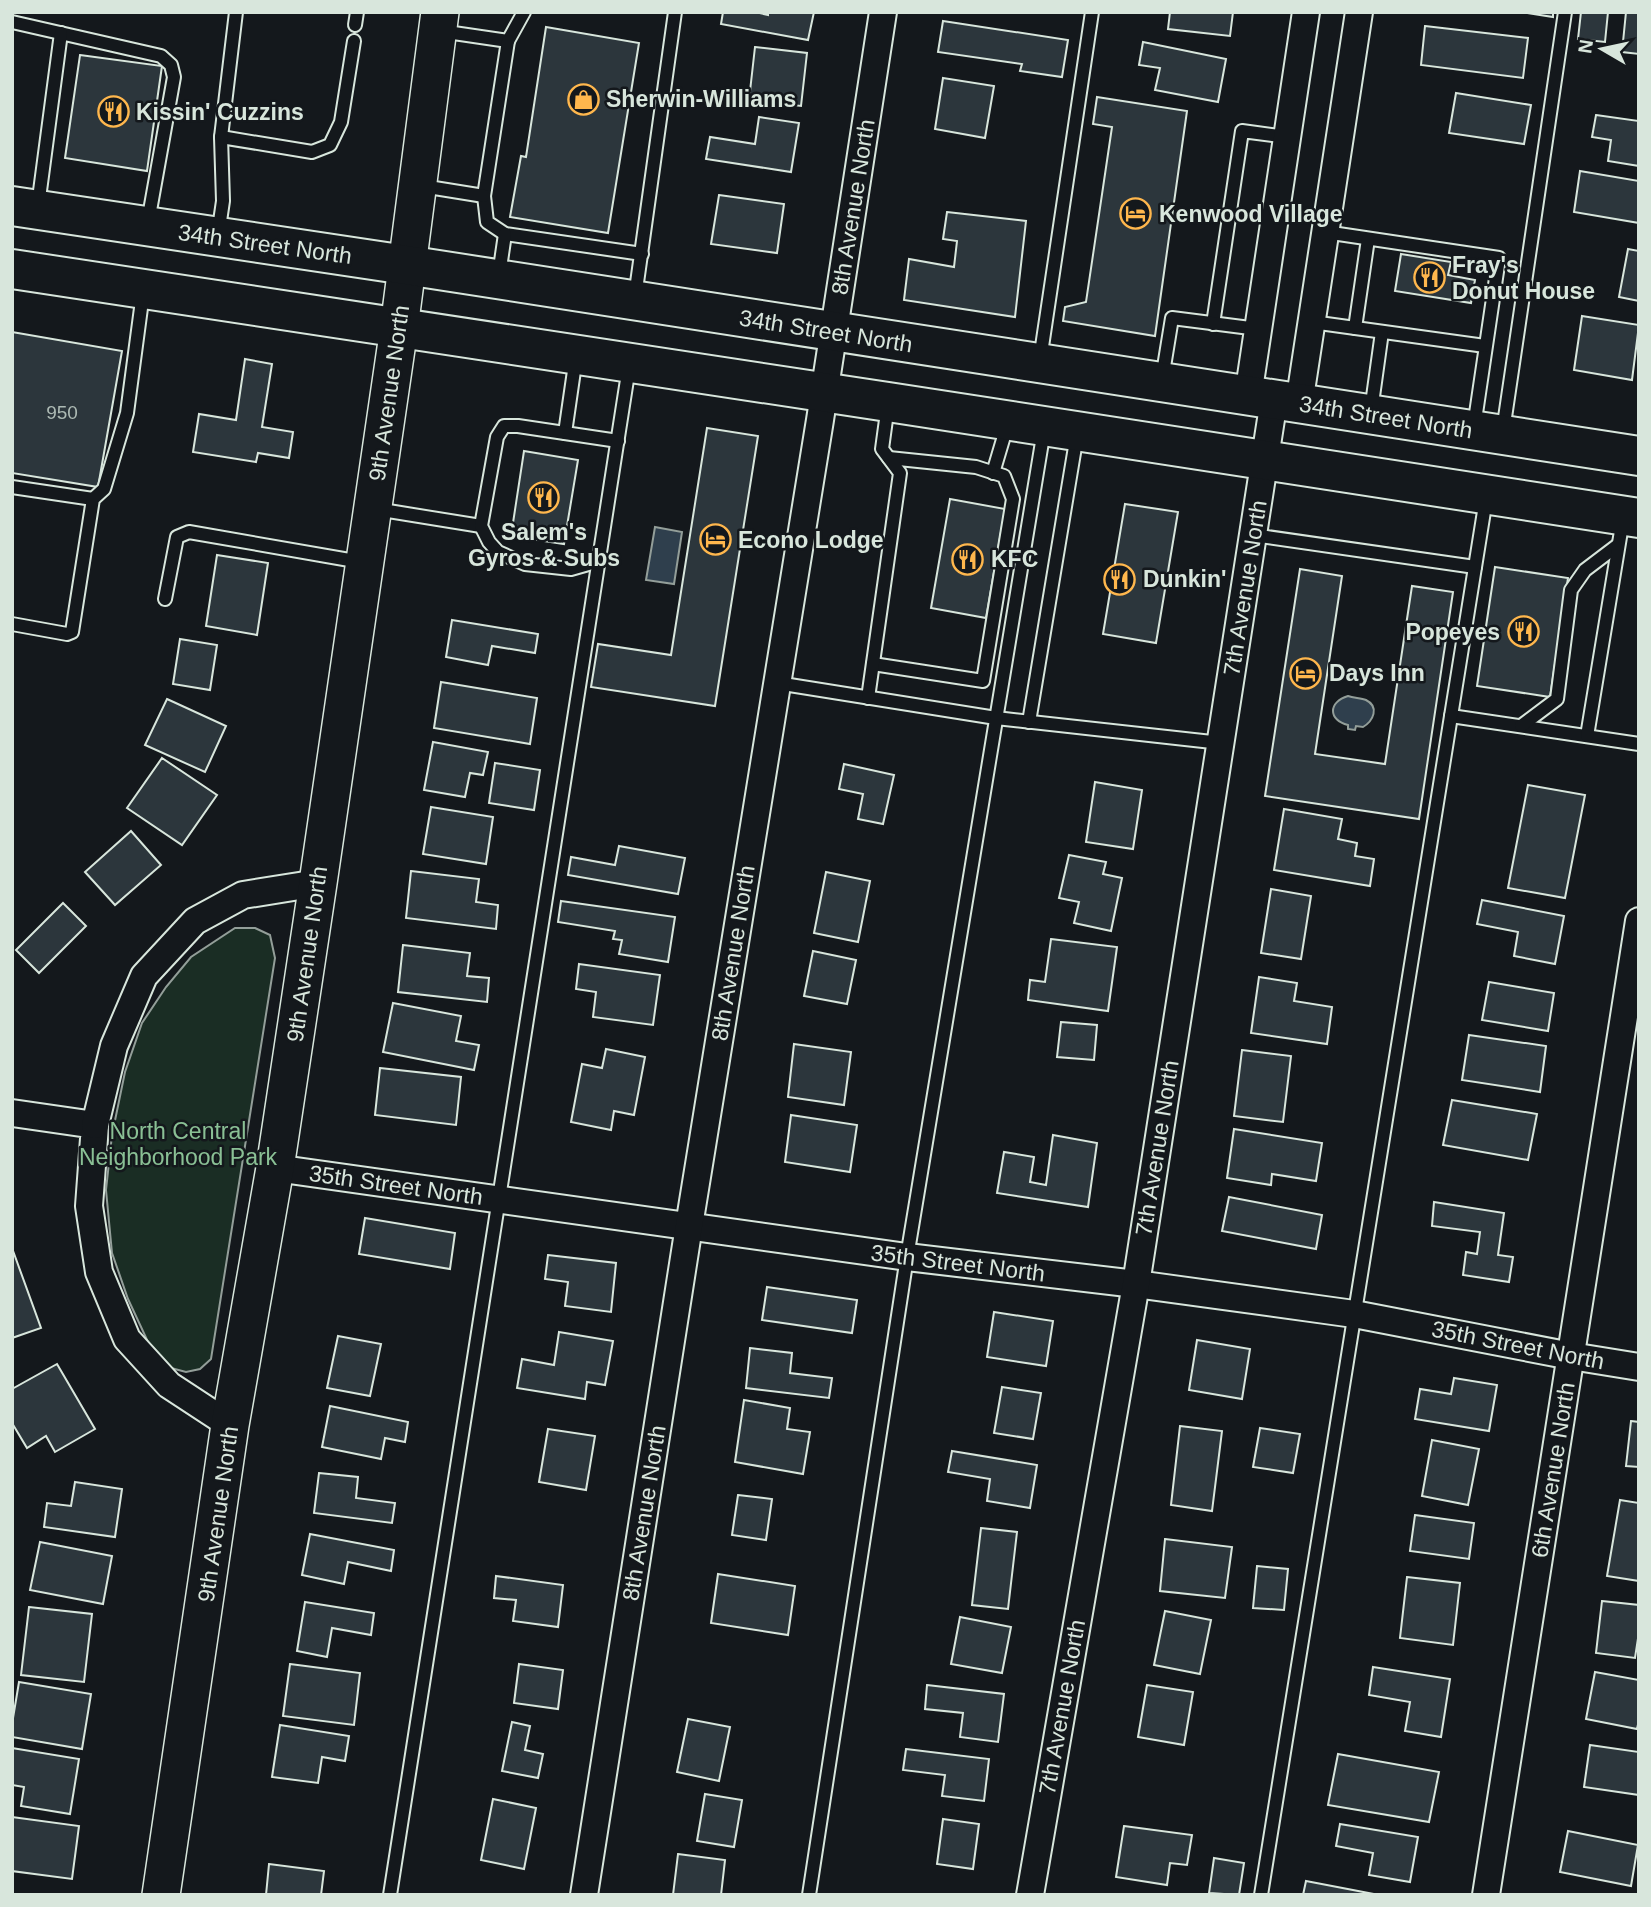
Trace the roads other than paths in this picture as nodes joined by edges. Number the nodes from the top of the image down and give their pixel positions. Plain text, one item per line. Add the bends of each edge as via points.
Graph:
1 (236, 12) edge
2 (524, 12) edge
3 (675, 12) edge
4 (883, 12) edge
5 (1092, 12) edge
6 (1306, 12) edge
7 (1359, 12) edge
8 (1565, 12) edge
9 (12, 22) edge
10 (439, 22) edge
11 (61, 33) junction
12 (354, 41) dead end
13 (508, 41) junction
14 (221, 137) junction
15 (1287, 137) junction
16 (417, 185) junction
17 (484, 196) junction
18 (25, 208) edge
19 (148, 226) junction
20 (1325, 232) junction
21 (505, 234) junction
22 (218, 237) junction
23 (1368, 239) junction
24 (642, 254) junction
25 (406, 265) junction
26 (12, 269) edge
27 (498, 279) junction
28 (144, 289) junction
29 (635, 301) junction
30 (1312, 322) junction
31 (1213, 324) junction
32 (399, 328) junction
33 (1355, 328) junction
34 (1258, 329) junction
35 (833, 332) junction
36 (1382, 332) junction
37 (1485, 346) junction
38 (576, 355) junction
39 (630, 363) junction
40 (1039, 364) junction
41 (1161, 383) junction
42 (825, 392) junction
43 (1274, 400) junction
44 (888, 402) junction
45 (1370, 415) junction
46 (1043, 426) junction
47 (565, 433) junction
48 (1488, 433) junction
49 (618, 441) junction
50 (1639, 456) edge
51 (889, 458) junction
52 (1265, 461) junction
53 (993, 473) junction
54 (12, 487) edge
55 (1487, 494) junction
56 (93, 499) junction
57 (1013, 499) junction
58 (1031, 506) junction
59 (373, 509) junction
60 (481, 526) junction
61 (1627, 526) edge
62 (1254, 535) junction
63 (599, 561) junction
64 (365, 563) junction
65 (1475, 567) junction
66 (165, 599) dead end
67 (993, 615) junction
68 (1012, 619) junction
69 (12, 624) edge
70 (873, 664) junction
71 (777, 683) junction
72 (868, 698) junction
73 (1451, 716) junction
74 (996, 718) junction
75 (1029, 722) junction
76 (1521, 726) junction
77 (1587, 736) junction
78 (1221, 743) junction
79 (1639, 744) edge
80 (318, 883) junction
81 (1639, 921) edge
82 (12, 1113) edge
83 (95, 1125) junction
84 (275, 1168) junction
85 (499, 1200) junction
86 (689, 1226) junction
87 (907, 1258) junction
88 (1136, 1284) junction
89 (1354, 1314) junction
90 (1571, 1356) junction
91 (1639, 1367) edge
92 (230, 1425) junction
93 (161, 1895) edge
94 (390, 1895) edge
95 (584, 1895) edge
96 (809, 1895) edge
97 (1030, 1895) edge
98 (1261, 1895) edge
99 (1486, 1895) edge

1 - 14 lane
2 - 13 lane
3 - 24 lane
4 - 35 street, 8th Avenue North
5 - 40 lane
6 - 15 street, 7th Avenue North
7 - 20 street, 7th Avenue North
8 - 48 lane
9 - 11 lane
10 - 13 lane
10 - 16 street, 9th Avenue North
11 - 18 lane
11 - 19 lane via 160,56 171,65 174,77
12 - 14 lane via 341,122 330,145 312,152
13 - 17 lane
14 - 22 lane via 223,201
15 - 31 lane via 1242,131
15 - 34 street, 7th Avenue North
16 - 17 lane
16 - 25 street, 9th Avenue North
17 - 21 lane via 488,222
18 - 19 highway, 34th Street North
19 - 22 highway, 34th Street North
20 - 23 lane
20 - 30 street, 7th Avenue North
21 - 24 lane
21 - 27 lane
22 - 25 highway, 34th Street North
23 - 33 lane
23 - 37 lane via 1499,258
24 - 29 lane
25 - 27 highway, 34th Street North
25 - 32 street, 9th Avenue North
26 - 28 highway
27 - 29 highway, 34th Street North
28 - 32 highway
28 - 56 lane via 127,413 104,489
29 - 35 highway, 34th Street North
30 - 33 lane
30 - 43 street, 7th Avenue North
31 - 34 lane
31 - 41 lane via 1172,318
32 - 38 highway
32 - 59 street, 9th Avenue North
33 - 36 lane
34 - 43 street, 7th Avenue North
35 - 40 highway, 34th Street North
35 - 42 street, 8th Avenue North
36 - 37 lane
36 - 45 lane
37 - 48 lane
38 - 39 highway
38 - 47 lane
39 - 42 highway
39 - 49 lane
40 - 41 highway, 34th Street North
41 - 43 highway, 34th Street North
42 - 44 highway
42 - 71 street, 8th Avenue North
43 - 45 highway, 34th Street North
43 - 52 street, 7th Avenue North
44 - 46 highway
44 - 51 lane via 883,449
45 - 48 highway, 34th Street North
46 - 52 highway
46 - 53 lane
46 - 58 lane
46 - 75 lane
47 - 49 lane
47 - 60 lane via 504,426 497,437
48 - 50 highway, 34th Street North
49 - 63 lane
51 - 53 lane via 976,467
51 - 70 lane via 900,474
52 - 55 highway
52 - 62 street, 7th Avenue North
53 - 57 lane via 1004,476
54 - 56 lane
55 - 61 highway
55 - 65 lane
56 - 69 lane via 72,632
57 - 58 lane
57 - 67 lane
58 - 68 lane
59 - 60 lane
59 - 64 street, 9th Avenue North
60 - 63 lane via 499,552 524,564 571,569
61 - 76 lane via 1572,590 1557,699
61 - 77 lane
62 - 65 lane
62 - 78 street, 7th Avenue North
63 - 85 lane
64 - 66 lane via 189,532 177,537
64 - 80 street, 9th Avenue North
65 - 73 lane
67 - 68 lane
67 - 70 lane via 983,681
68 - 74 lane
70 - 72 lane
71 - 72 lane
71 - 86 street, 8th Avenue North
72 - 74 lane
73 - 76 lane
73 - 89 lane
74 - 75 lane
74 - 87 lane
75 - 78 lane
76 - 77 lane
77 - 79 lane
78 - 88 street, 7th Avenue North
80 - 83 street via 243,895 195,921 144,976 114,1046
80 - 84 street, 9th Avenue North
81 - 90 street, 6th Avenue North
82 - 83 street
83 - 92 street via 89,1206 99,1272 127,1339 169,1385
84 - 85 street, 35th Street North
84 - 92 street, 9th Avenue North
85 - 86 street, 35th Street North
85 - 94 lane
86 - 87 street, 35th Street North
86 - 95 street, 8th Avenue North
87 - 88 street, 35th Street North
87 - 96 lane
88 - 89 street, 35th Street North
88 - 97 street, 7th Avenue North
89 - 90 street, 35th Street North
89 - 98 lane
90 - 91 street, 35th Street North
90 - 99 street, 6th Avenue North
92 - 93 street, 9th Avenue North

